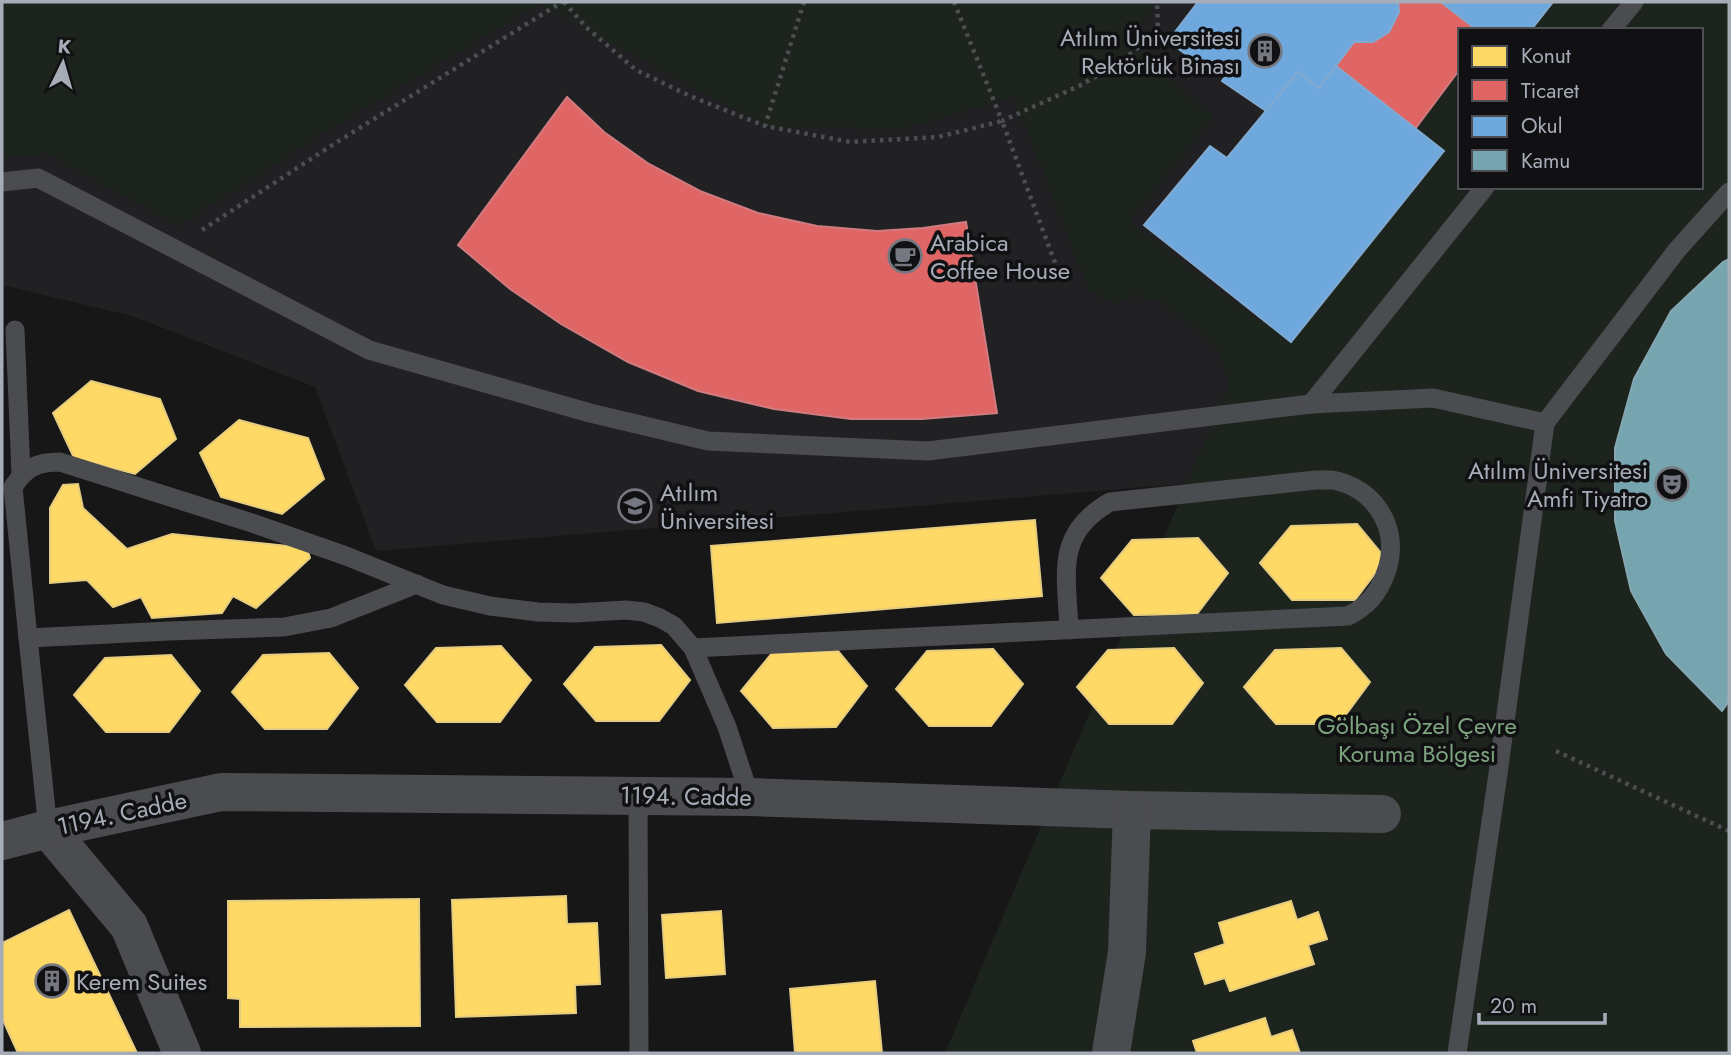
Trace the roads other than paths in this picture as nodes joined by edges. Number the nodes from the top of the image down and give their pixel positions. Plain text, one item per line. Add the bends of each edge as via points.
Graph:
1 (1634, 2) edge
2 (1613, 28) edge
3 (2, 182) edge
4 (1483, 189) edge
5 (1729, 192) edge
6 (15, 330) dead end
7 (1311, 404) junction
8 (1545, 423) junction
9 (22, 474) junction
10 (416, 584) junction
11 (1069, 629) junction
12 (28, 638) junction
13 (693, 648) junction
14 (638, 795) junction
15 (750, 797) junction
16 (1132, 810) junction
17 (1382, 814) dead end
18 (48, 829) junction
19 (2, 841) edge
20 (182, 1053) edge
21 (639, 1053) edge
22 (1111, 1053) edge
23 (1457, 1053) edge

1 - 2 lane
3 - 7 lane via 38,178 369,350 590,413 708,441 929,451
4 - 7 lane
5 - 8 lane via 1677,250
6 - 9 lane
7 - 8 lane via 1433,398
8 - 23 lane
9 - 10 lane via 34,466 60,461 253,523
9 - 12 lane via 13,487
10 - 12 lane via 331,618 284,627
10 - 13 lane via 490,606 538,612 643,612 674,626
11 - 11 lane via 1348,616 1377,592 1385,575 1391,549 1387,522 1363,493 1332,480 1110,502 1084,520 1069,546
11 - 13 lane
12 - 18 lane
13 - 15 lane via 727,727
14 - 15 street, 1194. Cadde
14 - 18 street, 1194. Cadde via 221,792
14 - 21 lane
15 - 16 street, 1194. Cadde
16 - 17 street, 1194. Cadde
16 - 22 street via 1126,952
18 - 19 street, 1194. Cadde
18 - 20 street via 129,926

